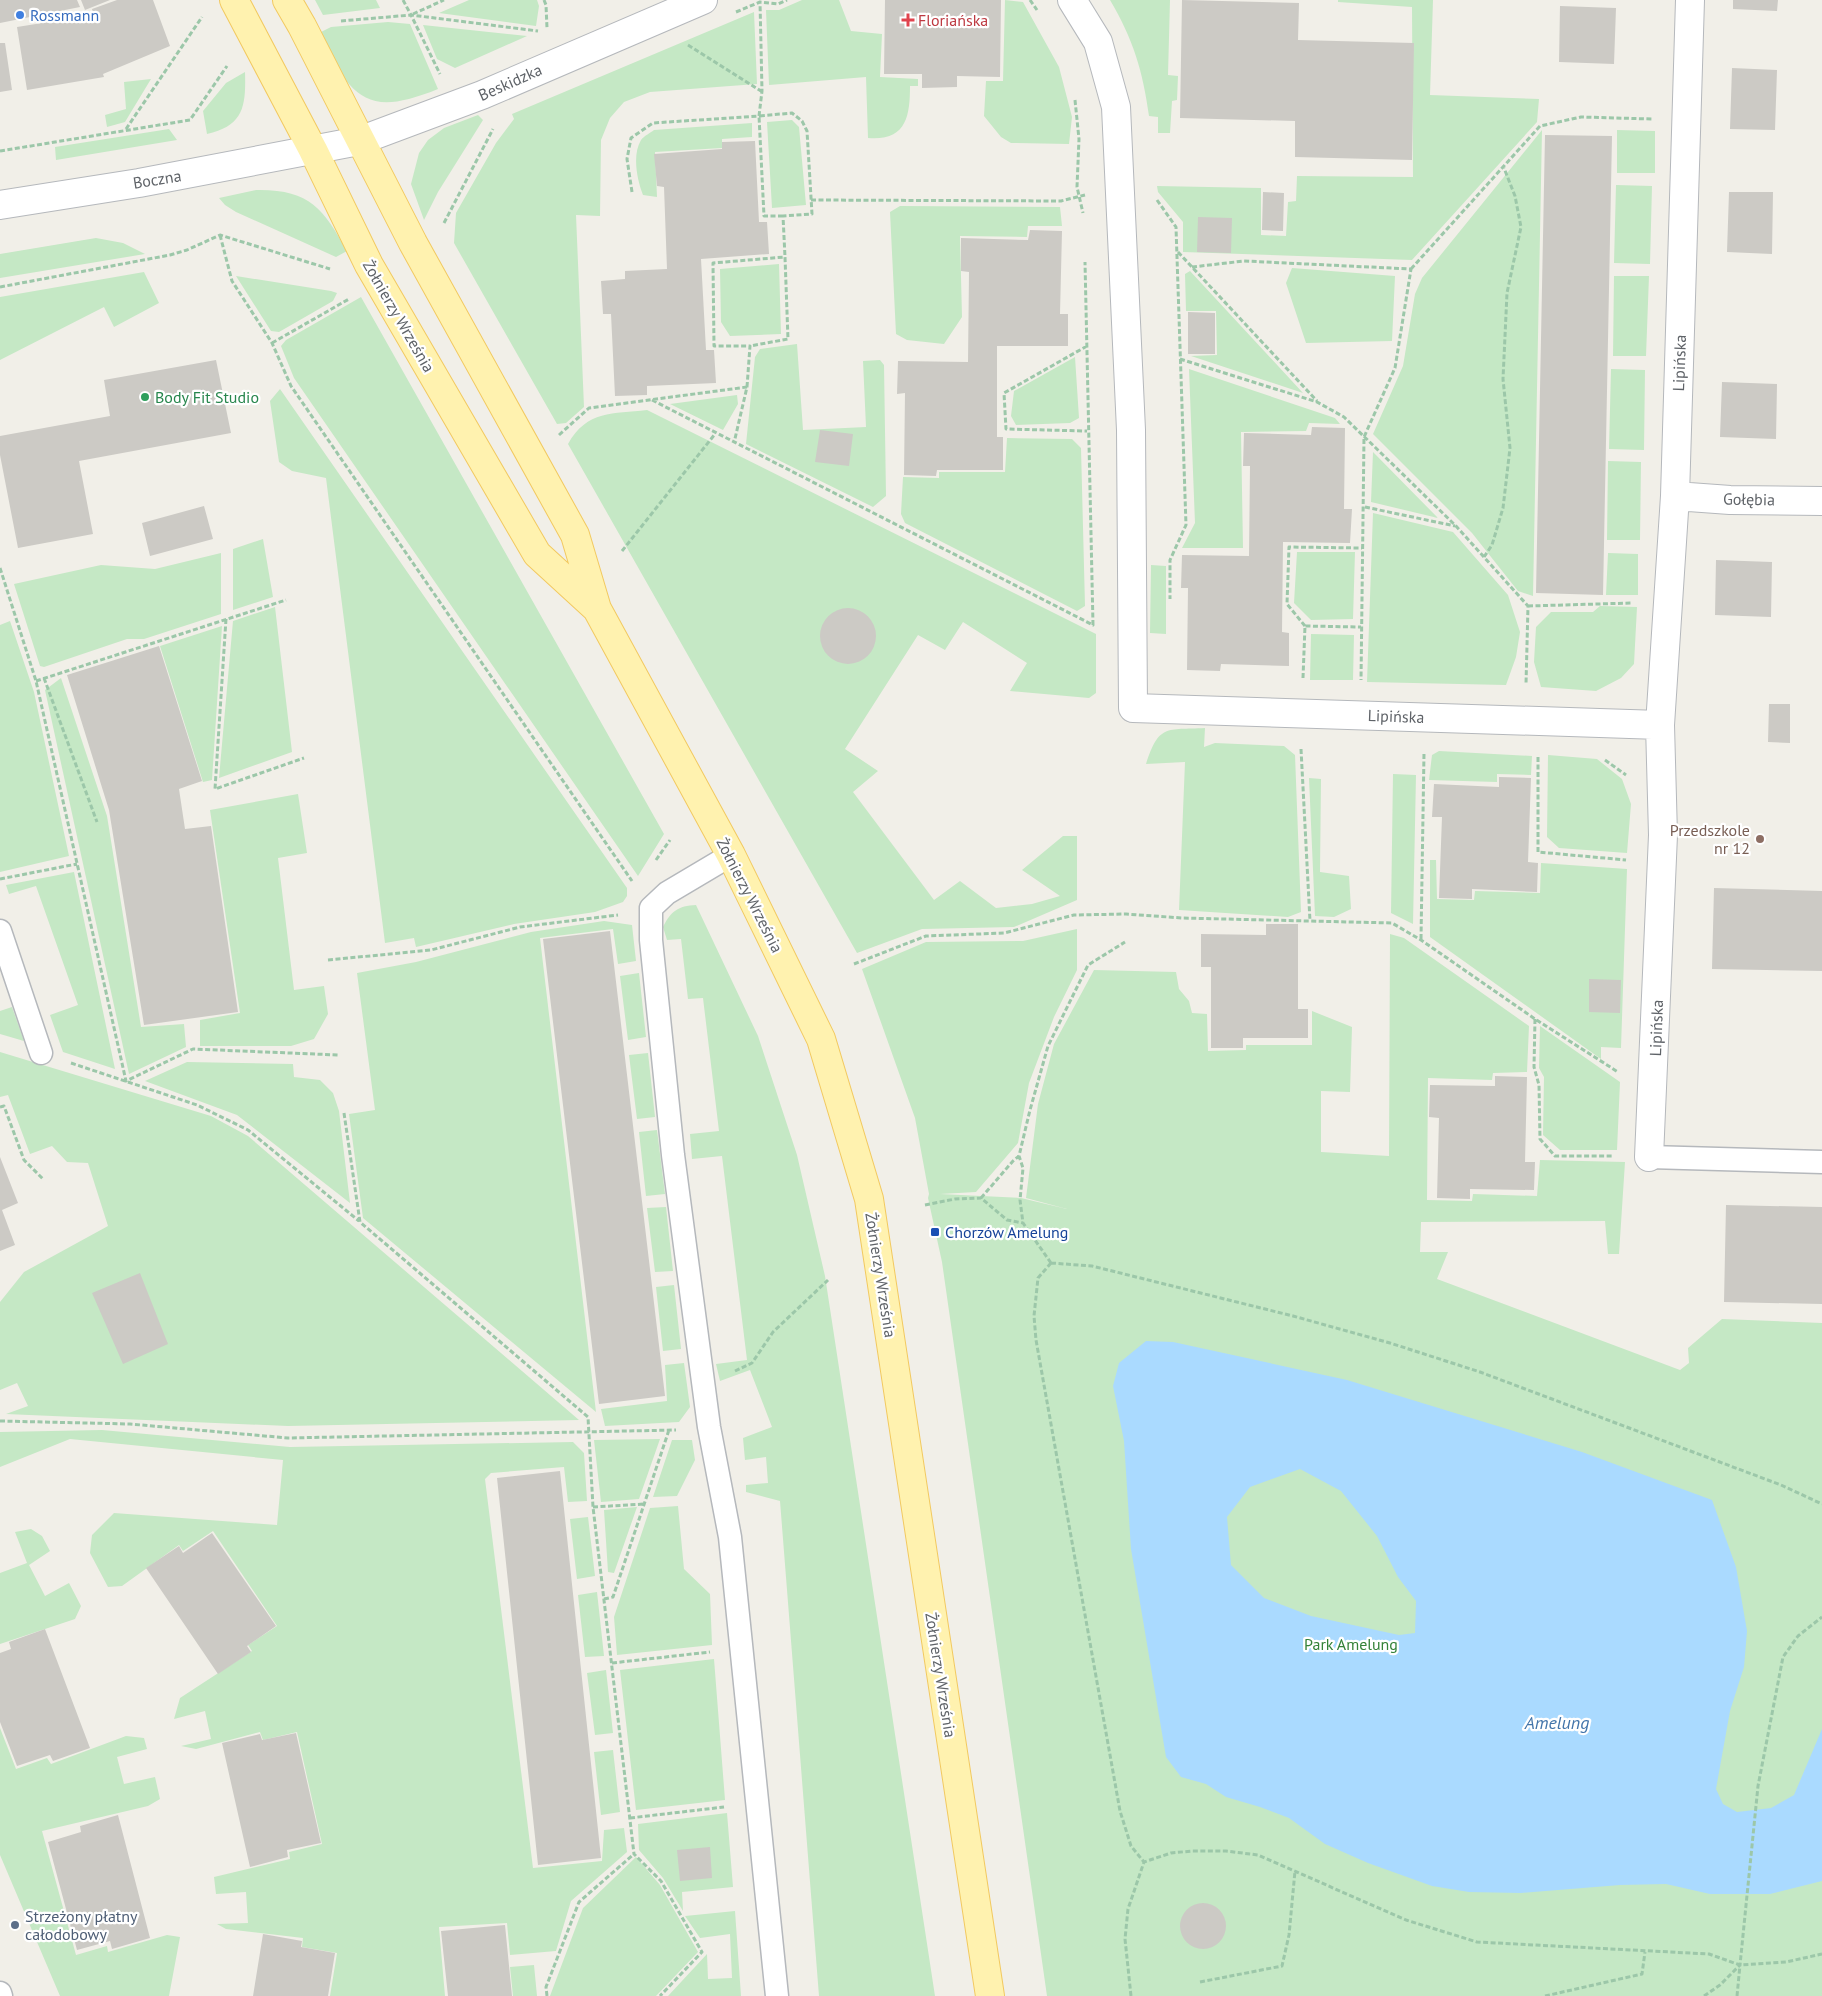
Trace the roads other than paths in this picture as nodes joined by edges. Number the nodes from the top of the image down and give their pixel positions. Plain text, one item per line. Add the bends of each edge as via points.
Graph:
1 (234, 0) edge
2 (287, 0) edge
3 (703, 0) edge
4 (1072, 0) edge
5 (1690, 0) edge
6 (359, 141) junction
7 (313, 150) junction
8 (0, 205) edge
9 (1675, 496) junction
10 (1822, 501) edge
11 (597, 609) junction
12 (1660, 725) junction
13 (731, 855) junction
14 (0, 931) edge
15 (41, 1053) road end
16 (1649, 1157) joint
17 (1822, 1162) edge
18 (777, 1996) edge
19 (990, 1996) edge

1 - 7 main road, Żołnierzy Września
2 - 6 main road, Żołnierzy Września
3 - 6 street, Beskidzka via 482,95
4 - 12 street, Lipińska via 1098,42 1116,107 1131,430 1133,708
5 - 9 street, Lipińska
6 - 7 street, Beskidzka
6 - 11 main road, Żołnierzy Września via 575,535
7 - 8 street, Boczna
7 - 11 main road, Żołnierzy Września via 369,265 537,554
9 - 10 street, Gołębia
9 - 12 street, Lipińska
11 - 13 main road, Żołnierzy Września
12 - 16 street, Lipińska via 1662,835
13 - 18 lane via 667,893 651,908 651,940 673,1156 709,1427 730,1537
13 - 19 main road, Żołnierzy Września via 821,1039 869,1199
14 - 15 lane
16 - 17 lane, Lipińska

